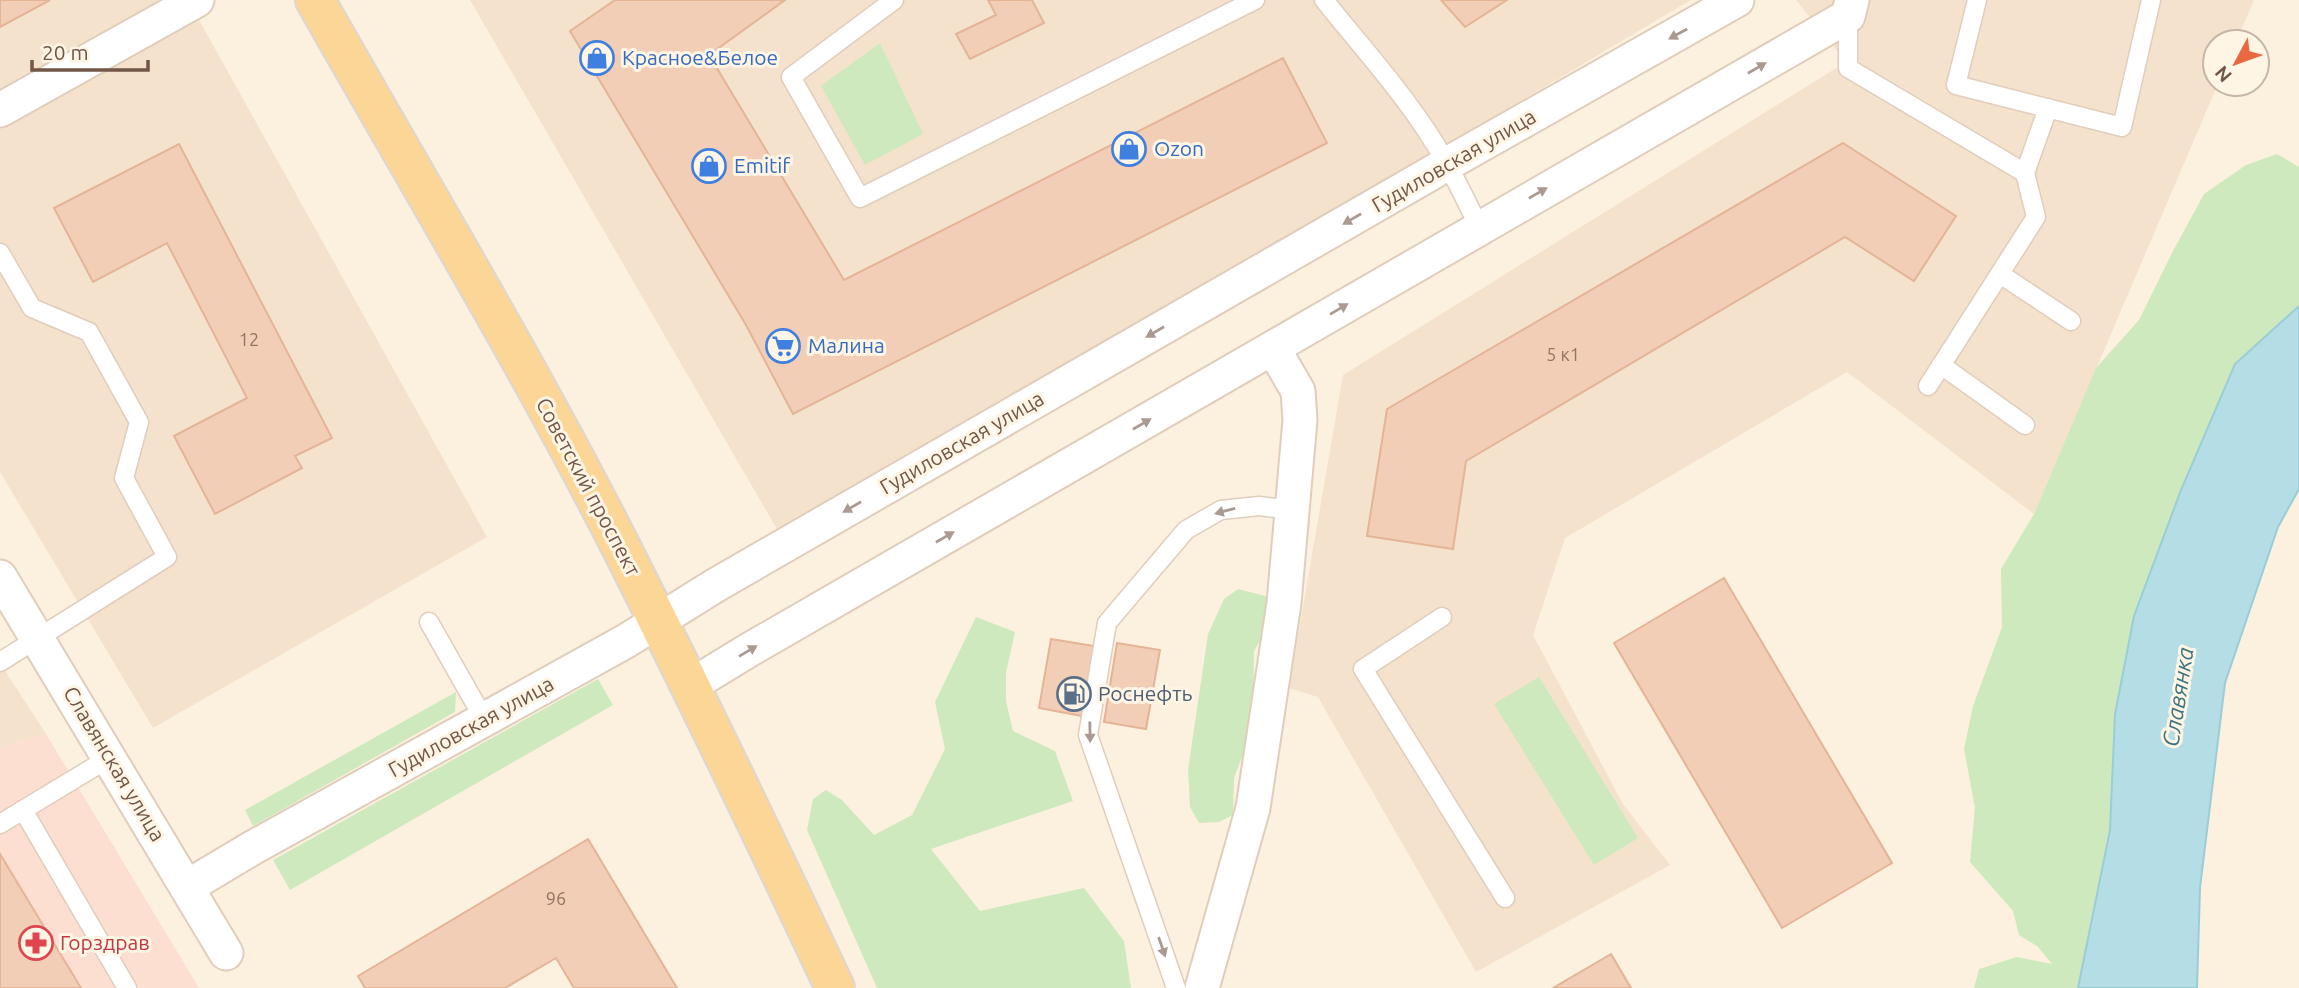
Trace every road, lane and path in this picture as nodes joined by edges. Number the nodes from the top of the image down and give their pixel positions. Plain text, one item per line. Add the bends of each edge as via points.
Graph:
1 (197, 0) edge
2 (315, 0) edge
3 (894, 0) edge
4 (1255, 0) edge
5 (1324, 0) edge
6 (1737, 0) edge
7 (1977, 0) edge
8 (2151, 0) edge
9 (1850, 8) edge
10 (2048, 108) junction
11 (0, 110) edge
12 (1447, 164) junction
13 (2025, 173) junction
14 (1479, 226) junction
15 (0, 253) edge
16 (2000, 274) junction
17 (2071, 321) dead end
18 (1273, 348) junction
19 (1941, 365) junction
20 (1928, 386) dead end
21 (2025, 425) dead end
22 (1292, 510) junction
23 (0, 577) edge
24 (1442, 617) dead end
25 (429, 622) dead end
26 (658, 623) junction
27 (39, 638) junction
28 (0, 662) edge
29 (690, 686) junction
30 (484, 719) junction
31 (109, 758) junction
32 (23, 810) junction
33 (0, 824) edge
34 (187, 887) junction
35 (1505, 898) dead end
36 (226, 953) dead end
37 (127, 988) edge
38 (835, 988) edge
39 (1176, 988) edge
40 (1202, 988) edge

1 - 11 street
2 - 26 main road, Советский проспект via 532,381
3 - 4 lane via 791,77 860,198
5 - 12 lane via 1405,100
6 -> 12 street, Гудиловская улица
7 - 10 lane via 1956,85
8 - 10 lane via 2122,127
9 - 13 lane via 1847,68
14 -> 9 street
10 - 13 lane
12 - 14 lane
12 -> 26 street, Гудиловская улица via 716,585
13 - 16 lane via 2036,217
18 -> 14 street
15 - 27 lane via 32,309 89,332 133,411 139,422 124,478 167,557
16 - 17 lane
16 - 19 lane
18 - 22 street via 1297,391 1300,420
29 -> 18 street
19 - 20 lane
19 - 21 lane
22 -> 39 lane via 1259,506 1221,510 1186,530 1107,622 1088,735
22 - 40 street via 1284,603 1253,808
23 - 27 street, Славянская улица
24 - 35 lane via 1363,669
25 - 30 lane
26 - 29 main road, Советский проспект
26 - 30 street, Гудиловская улица
27 - 28 lane
27 - 31 street, Славянская улица
29 - 38 main road, Советский проспект
30 - 34 street, Гудиловская улица
31 - 32 lane
31 - 34 street, Славянская улица
32 - 33 lane
32 - 37 lane
34 - 36 street, Славянская улица

